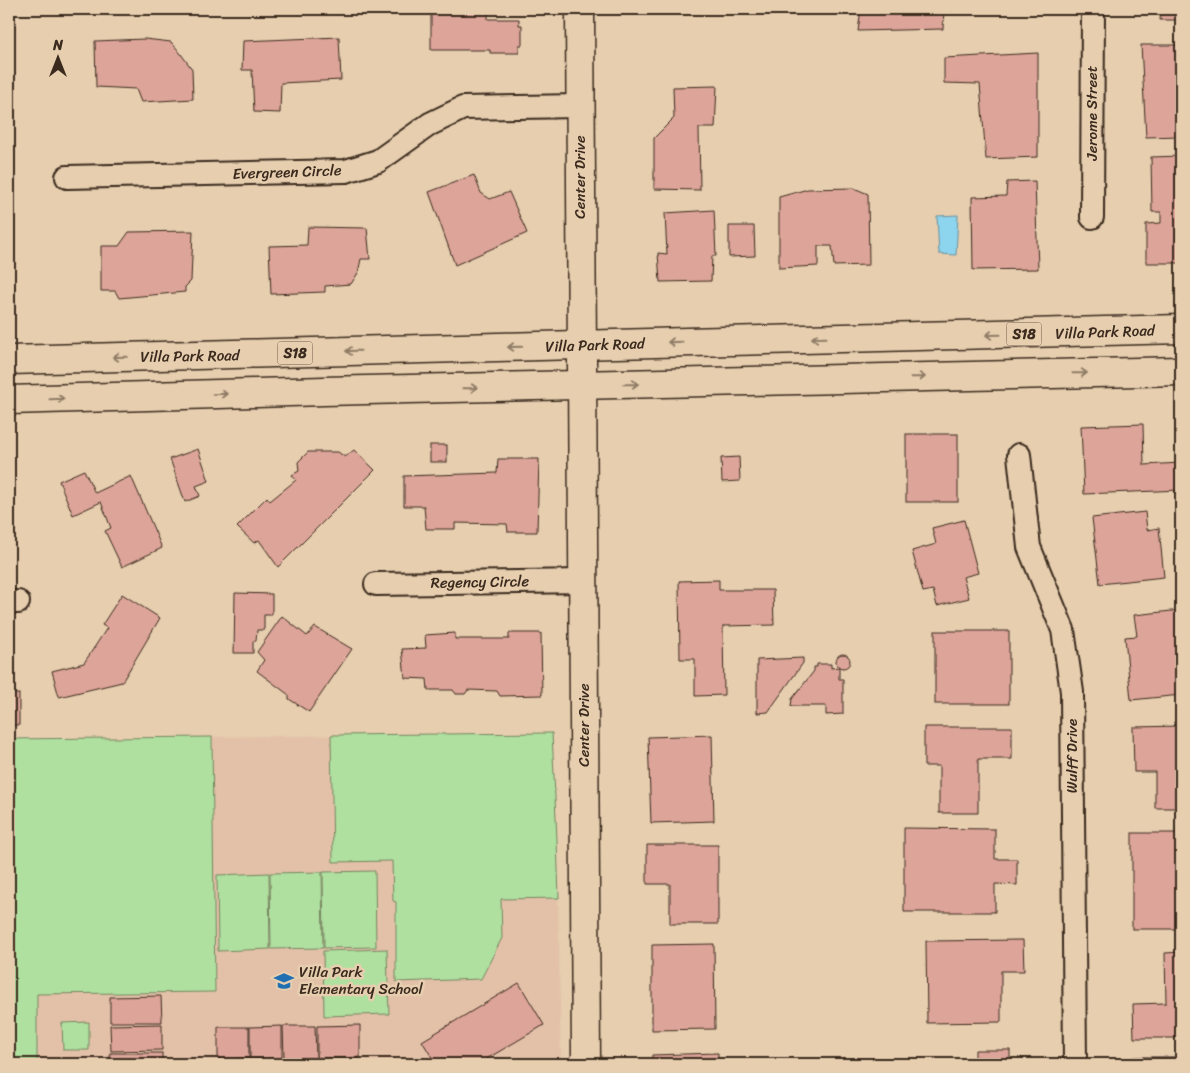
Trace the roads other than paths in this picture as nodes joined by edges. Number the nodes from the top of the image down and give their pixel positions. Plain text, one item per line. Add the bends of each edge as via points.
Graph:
1 (580, 9) edge
2 (1093, 9) edge
3 (580, 106) junction
4 (67, 177) dead end
5 (1092, 217) dead end
6 (1181, 330) edge
7 (868, 337) junction
8 (582, 345) junction
9 (9, 360) edge
10 (1181, 371) edge
11 (869, 378) junction
12 (582, 385) junction
13 (9, 400) edge
14 (1019, 455) dead end
15 (583, 581) junction
16 (376, 584) dead end
17 (586, 1064) edge
18 (1075, 1064) edge

1 - 3 main road, Center Drive
2 - 5 street, Jerome Street
3 - 4 street, Evergreen Circle via 463,108 430,124 378,161 346,171
3 - 8 main road, Center Drive
6 -> 7 main road, Villa Park Road / S18
7 -> 8 main road, Villa Park Road / S18
7 - 11 main road
8 -> 9 main road, Villa Park Road / S18
8 - 12 main road, Center Drive
11 -> 10 main road
12 -> 11 main road
13 -> 12 main road
12 - 15 main road, Center Drive
14 - 18 street, Wulff Drive via 1029,547 1063,630 1072,692
15 - 16 street, Regency Circle
15 - 17 main road, Center Drive

